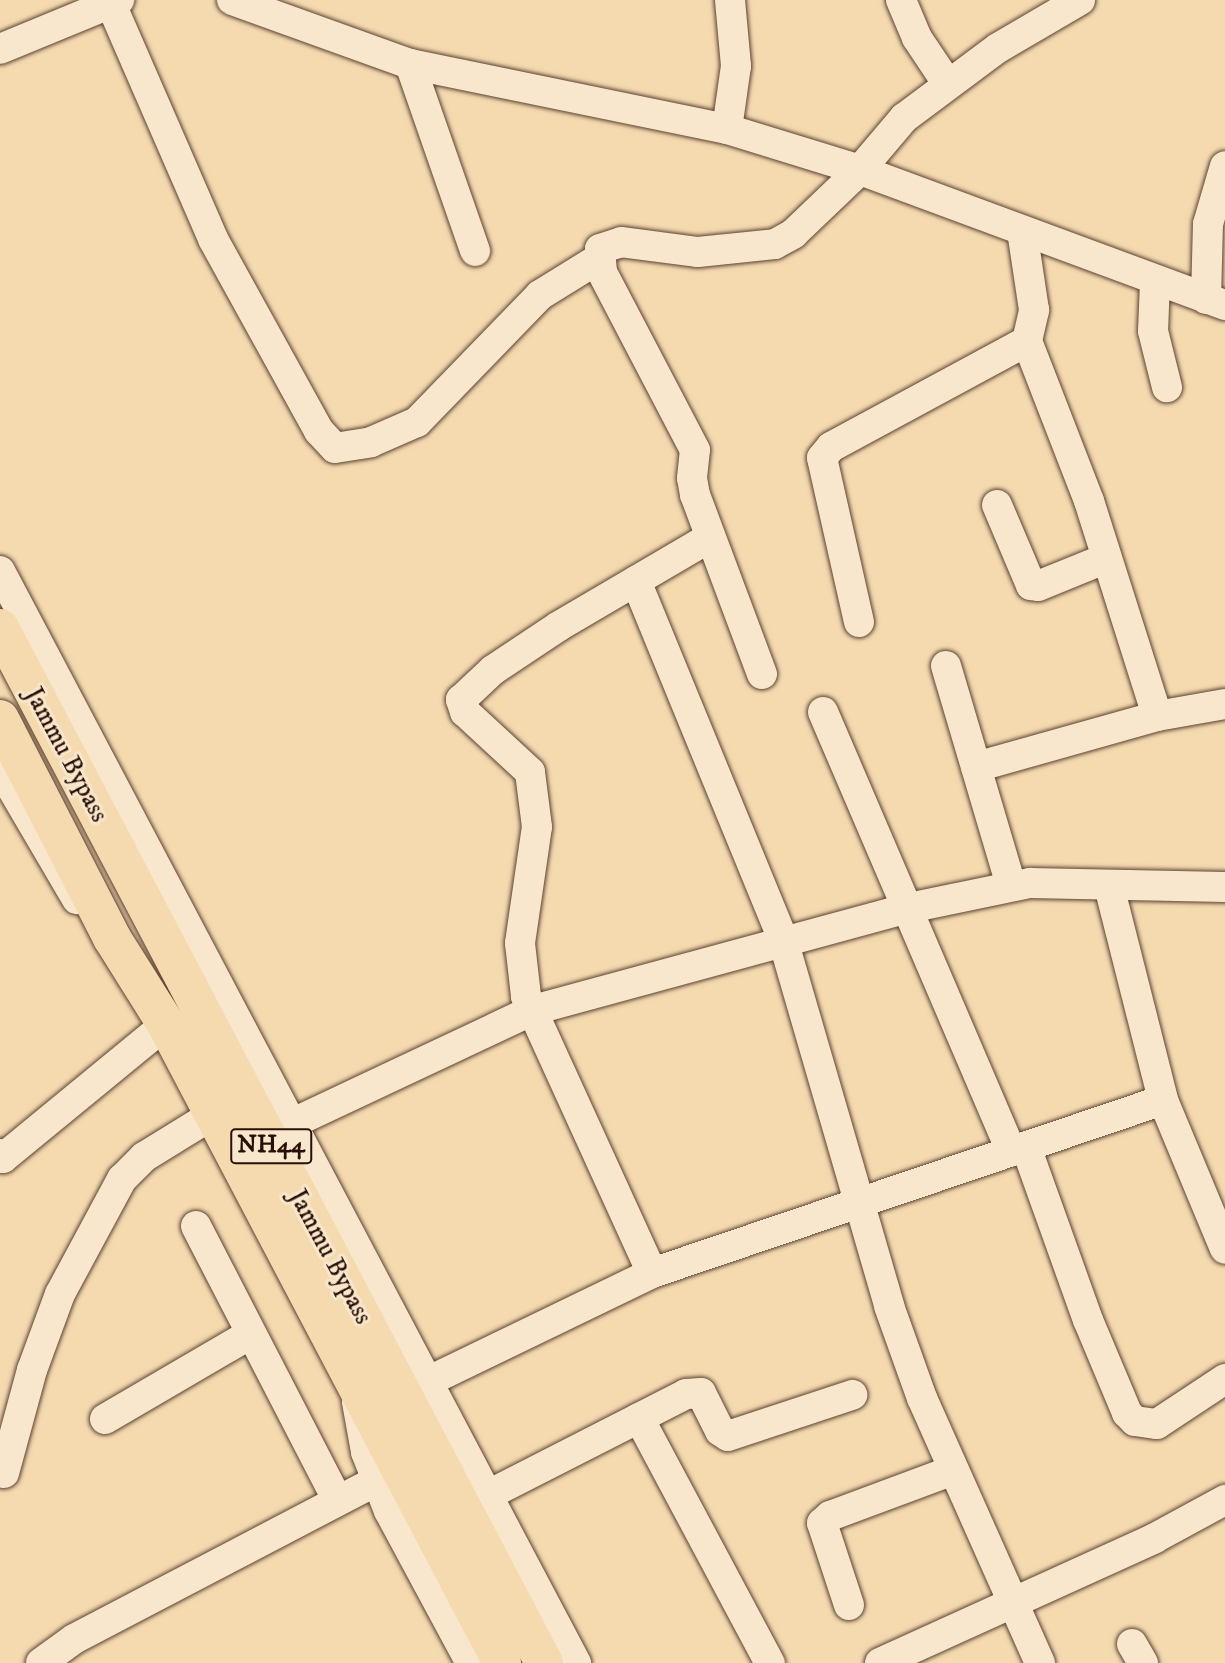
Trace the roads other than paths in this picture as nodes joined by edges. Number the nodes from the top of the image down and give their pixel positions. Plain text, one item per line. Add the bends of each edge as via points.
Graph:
1 (232, 0) edge
2 (730, 0) edge
3 (901, 0) edge
4 (1080, 0) edge
5 (115, 2) edge
6 (0, 49) edge
7 (410, 64) junction
8 (947, 83) junction
9 (727, 129) junction
10 (1225, 166) edge
11 (860, 170) junction
12 (1023, 231) junction
13 (475, 251) dead end
14 (598, 259) junction
15 (1155, 282) junction
16 (1216, 302) edge
17 (1027, 341) junction
18 (1167, 387) dead end
19 (997, 505) dead end
20 (709, 538) junction
21 (1107, 558) junction
22 (0, 571) edge
23 (636, 581) junction
24 (859, 622) dead end
25 (0, 628) edge
26 (946, 666) dead end
27 (762, 674) dead end
28 (1225, 704) edge
29 (823, 712) dead end
30 (1157, 716) junction
31 (0, 719) edge
32 (976, 767) junction
33 (0, 768) edge
34 (1011, 885) junction
35 (1109, 886) junction
36 (1225, 887) edge
37 (904, 909) junction
38 (112, 938) junction
39 (783, 940) junction
40 (533, 1010) junction
41 (166, 1024) junction
42 (1163, 1100) junction
43 (212, 1115) junction
44 (293, 1123) junction
45 (1019, 1149) junction
46 (1, 1158) edge
47 (860, 1202) junction
48 (196, 1226) dead end
49 (1225, 1249) edge
50 (652, 1273) junction
51 (249, 1335) junction
52 (1225, 1379) edge
53 (429, 1381) junction
54 (852, 1395) dead end
55 (639, 1418) junction
56 (105, 1419) dead end
57 (951, 1471) junction
58 (4, 1473) dead end
59 (387, 1475) junction
60 (488, 1495) junction
61 (1225, 1500) edge
62 (338, 1502) junction
63 (849, 1605) dead end
64 (1014, 1605) junction
65 (41, 1663) edge
66 (471, 1663) edge
67 (502, 1663) edge
68 (544, 1663) edge
69 (576, 1663) edge
70 (770, 1663) edge
71 (880, 1663) edge
72 (1040, 1663) edge

1 - 7 street
2 - 9 street via 736,66
3 - 8 street via 916,38
4 - 8 street
5 - 6 street
5 - 14 street via 213,239 320,431 335,448 371,442 417,422 540,295
7 - 9 street
7 - 13 street
8 - 11 street via 904,118
9 - 11 street
10 - 16 street via 1208,224
11 - 12 street
11 - 14 street via 793,234 775,244 698,252 621,242 600,250
12 - 15 street
12 - 17 street via 1034,310
14 - 20 street via 695,450 692,484
15 - 16 street
15 - 18 street via 1153,331
17 - 21 street
17 - 24 street via 831,447 822,458
19 - 21 street via 1031,585
20 - 23 street
20 - 27 street
21 - 30 street
22 - 44 street
23 - 39 street
23 - 40 street via 526,648 461,700 465,712 530,772 537,827 520,970
25 - 68 highway, Jammu Bypass / NH44
26 - 32 street
28 - 30 street
29 - 37 street
30 - 32 street
31 - 38 highway, Jammu Bypass / NH44
32 - 34 street
33 - 38 street via 67,888
34 - 35 street
34 - 37 street
35 - 36 street
35 - 42 street
37 - 39 street
37 - 45 street
38 - 41 highway, Jammu Bypass / NH44
39 - 40 street
39 - 47 street
40 - 44 street
40 - 50 street
41 - 43 highway, Jammu Bypass / NH44
41 - 46 street
42 - 45 street
42 - 49 street
43 - 58 street via 144,1157 122,1179 60,1294 32,1370
43 - 59 highway, Jammu Bypass / NH44 via 354,1388
44 - 53 street
45 - 47 street
45 - 52 street via 1127,1413 1135,1421 1157,1424
47 - 50 street
47 - 57 street via 890,1306
48 - 51 street via 232,1290
50 - 53 street
51 - 56 street
51 - 62 street
53 - 60 street
54 - 55 street via 728,1436 720,1431 705,1397 695,1391
55 - 60 street
55 - 70 street
57 - 63 street via 830,1516 822,1523
57 - 64 street
59 - 62 street
59 - 66 street
59 - 67 highway, Jammu Bypass / NH44
60 - 69 street
61 - 64 street
62 - 65 street via 74,1639
64 - 71 street
64 - 72 street

